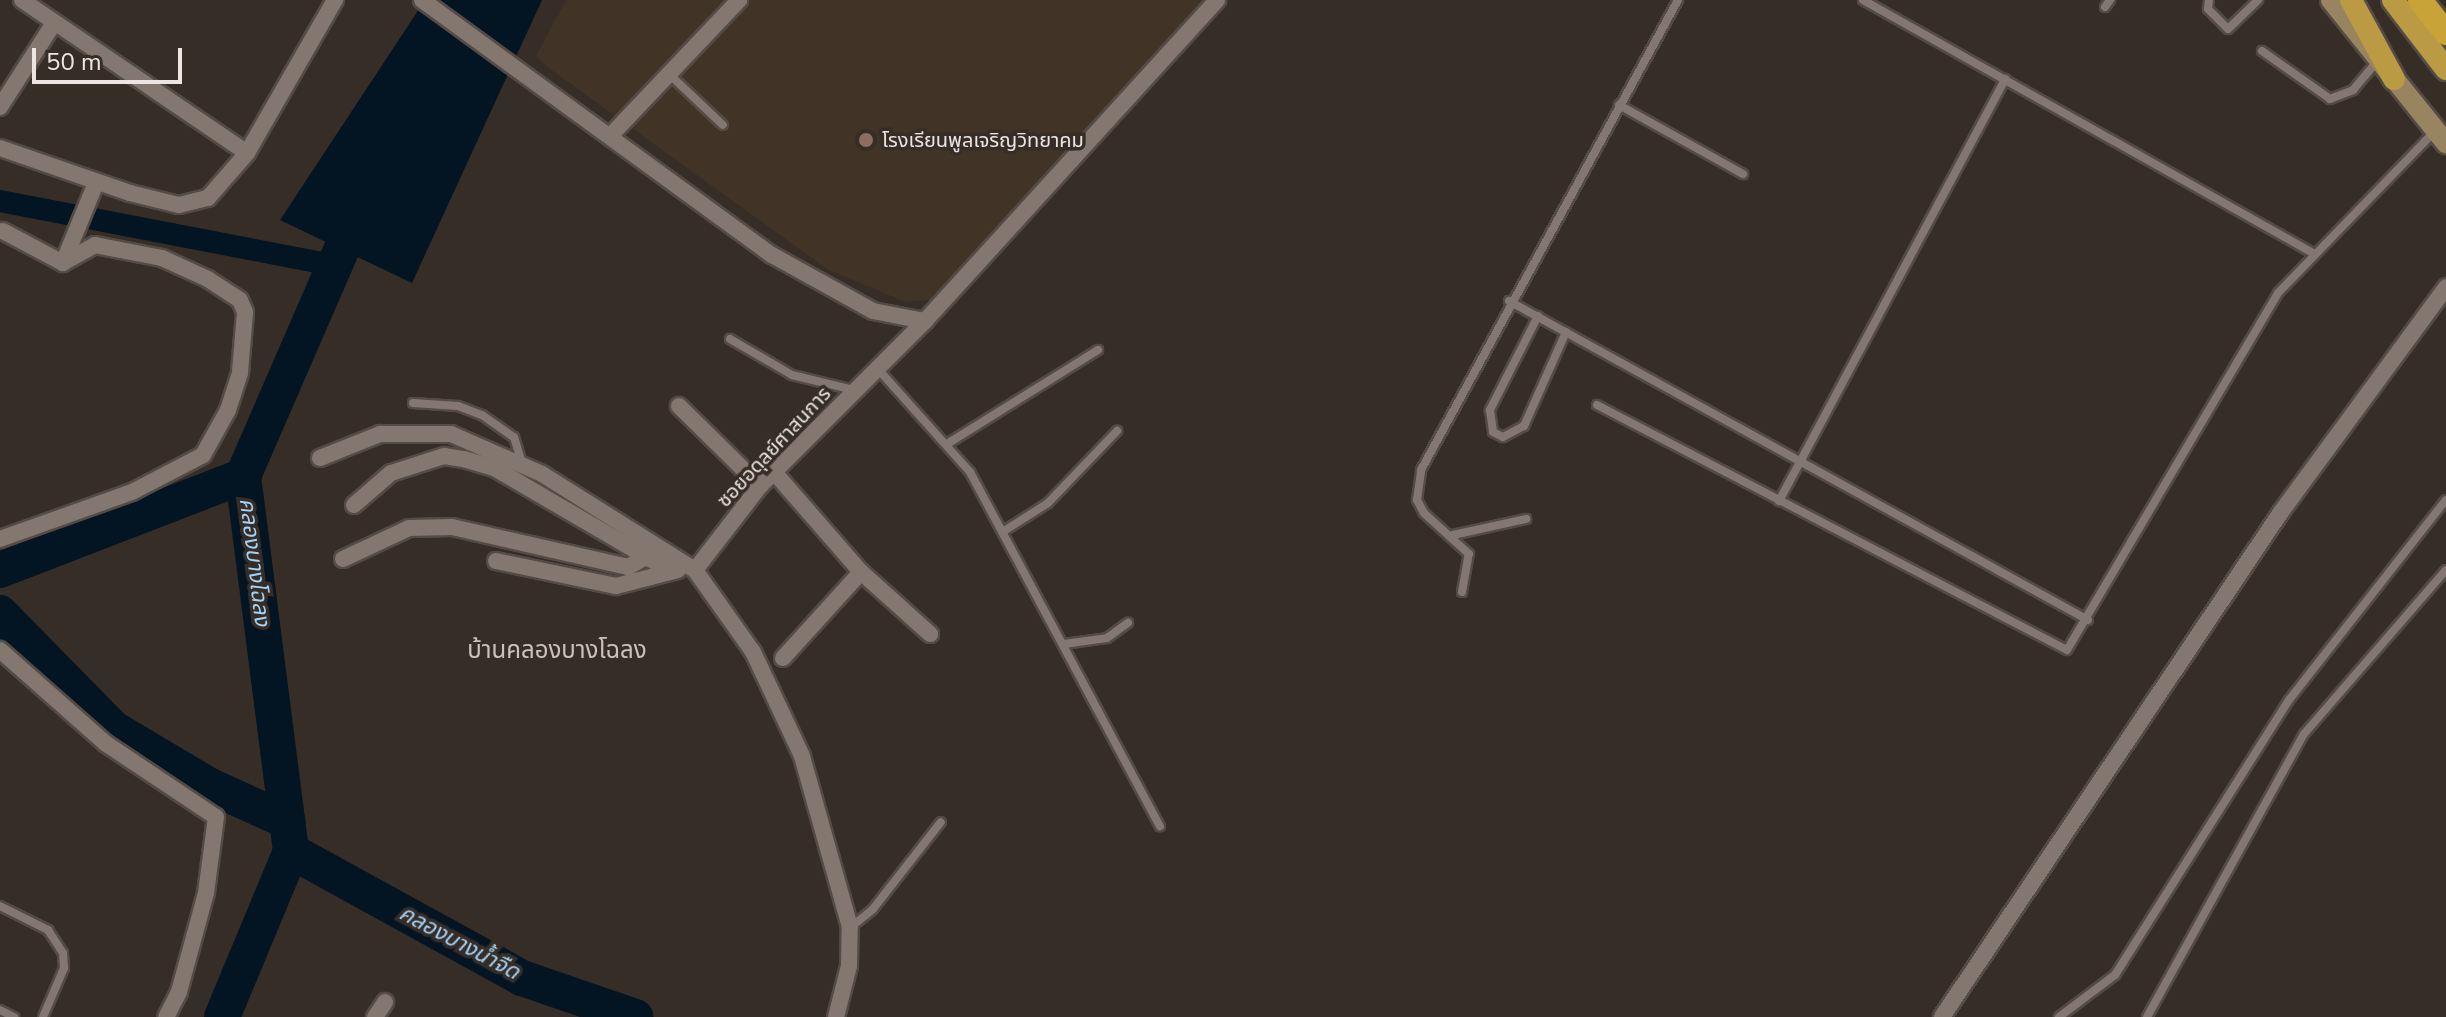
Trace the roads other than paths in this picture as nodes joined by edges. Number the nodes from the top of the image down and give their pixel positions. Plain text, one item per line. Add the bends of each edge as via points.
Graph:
1 (22, 0) edge
2 (335, 0) edge
3 (422, 0) edge
4 (739, 0) edge
5 (1217, 0) edge
6 (1678, 0) edge
7 (1863, 0) edge
8 (2209, 0) edge
9 (2258, 0) edge
10 (2331, 0) edge
11 (2351, 0) edge
12 (2393, 0) edge
13 (2420, 0) edge
14 (54, 23) junction
15 (2446, 33) edge
16 (2262, 51) dead end
17 (2378, 59) junction
18 (2446, 69) edge
19 (669, 74) junction
20 (2005, 79) junction
21 (2394, 79) junction
22 (1619, 105) junction
23 (0, 107) edge
24 (723, 125) dead end
25 (612, 134) junction
26 (2441, 137) edge
27 (0, 148) edge
28 (247, 153) junction
29 (1743, 174) dead end
30 (96, 183) junction
31 (3, 231) dead end
32 (2313, 253) junction
33 (64, 260) junction
34 (2446, 287) edge
35 (1509, 301) junction
36 (1538, 316) junction
37 (925, 321) junction
38 (1566, 332) junction
39 (730, 339) dead end
40 (1098, 350) dead end
41 (877, 368) junction
42 (854, 390) junction
43 (413, 403) dead end
44 (1597, 405) dead end
45 (679, 406) dead end
46 (1117, 431) dead end
47 (947, 444) junction
48 (320, 458) dead end
49 (1801, 461) junction
50 (522, 464) junction
51 (774, 472) junction
52 (760, 486) junction
53 (2446, 500) edge
54 (1779, 501) junction
55 (354, 505) dead end
56 (1526, 519) dead end
57 (1004, 531) junction
58 (1453, 535) junction
59 (0, 539) edge
60 (648, 556) junction
61 (343, 559) dead end
62 (496, 561) dead end
63 (669, 570) junction
64 (695, 570) junction
65 (2446, 570) edge
66 (861, 572) junction
67 (1462, 592) dead end
68 (2088, 620) junction
69 (1128, 623) dead end
70 (930, 634) dead end
71 (1064, 644) junction
72 (0, 650) edge
73 (783, 658) dead end
74 (941, 822) dead end
75 (1160, 826) dead end
76 (0, 906) edge
77 (850, 927) junction
78 (385, 1002) dead end
79 (0, 1010) edge
80 (14, 1017) edge
81 (43, 1017) edge
82 (166, 1017) edge
83 (375, 1017) edge
84 (836, 1017) edge
85 (1942, 1017) edge
86 (2059, 1017) edge
87 (2147, 1017) edge

1 - 14 street
2 - 28 street
3 - 25 street
4 - 19 street
5 - 37 street, ซอยอดุลย์ศาสนการ
6 - 22 lane
7 - 20 lane
8 - 9 lane via 2208,9 2228,29
10 - 17 main road
11 - 21 highway
12 - 18 highway
13 - 15 highway
14 - 23 street
14 - 28 street
16 - 17 lane via 2330,99 2341,100
17 - 21 main road
19 - 24 lane
19 - 25 street
20 - 32 lane
20 - 49 lane
21 - 26 main road
22 - 29 lane
22 - 35 lane
25 - 37 street via 772,255 873,311
26 - 32 lane
27 - 30 street
28 - 30 street via 208,198 195,203 179,205
30 - 33 street
31 - 33 street
32 - 68 lane via 2278,293
33 - 59 street via 95,245 162,258 208,279 240,300 245,312 240,372 228,410 203,455 132,492
34 - 85 street via 2281,512
35 - 36 lane
35 - 58 lane via 1417,488 1424,513
36 - 38 lane
36 - 38 lane via 1490,410 1493,432 1503,437 1524,426
37 - 41 street, ซอยอดุลย์ศาสนการ
38 - 49 lane
39 - 42 lane via 792,375
40 - 47 lane
41 - 42 street, ซอยอดุลย์ศาสนการ
41 - 47 lane
42 - 51 street, ซอยอดุลย์ศาสนการ
43 - 50 lane via 458,406 482,415 514,437
44 - 54 lane
45 - 52 street
46 - 57 lane via 1048,503
47 - 57 lane
48 - 50 street via 380,434 420,431 451,434
49 - 54 lane
49 - 68 lane
50 - 64 street
51 - 52 street, ซอยอดุลย์ศาสนการ
51 - 66 street
52 - 64 street, ซอยอดุลย์ศาสนการ
53 - 86 lane via 2289,700 2115,975
54 - 68 lane via 2058,650 2077,640
55 - 60 street via 391,473 444,456 464,459 496,469
56 - 58 lane
57 - 71 lane
58 - 67 lane via 1469,554
60 - 61 street via 628,567 452,527 409,528
60 - 63 street
62 - 63 street via 616,586 638,585
63 - 64 street
64 - 77 street via 753,652 802,756
65 - 87 lane via 2304,734
66 - 70 street
66 - 73 street
69 - 71 lane via 1107,638
71 - 75 lane
72 - 82 street via 105,743 216,817 206,893 179,992
74 - 77 lane via 873,909
76 - 81 lane via 48,930 63,953 64,968
77 - 84 street
78 - 83 street
79 - 80 lane

